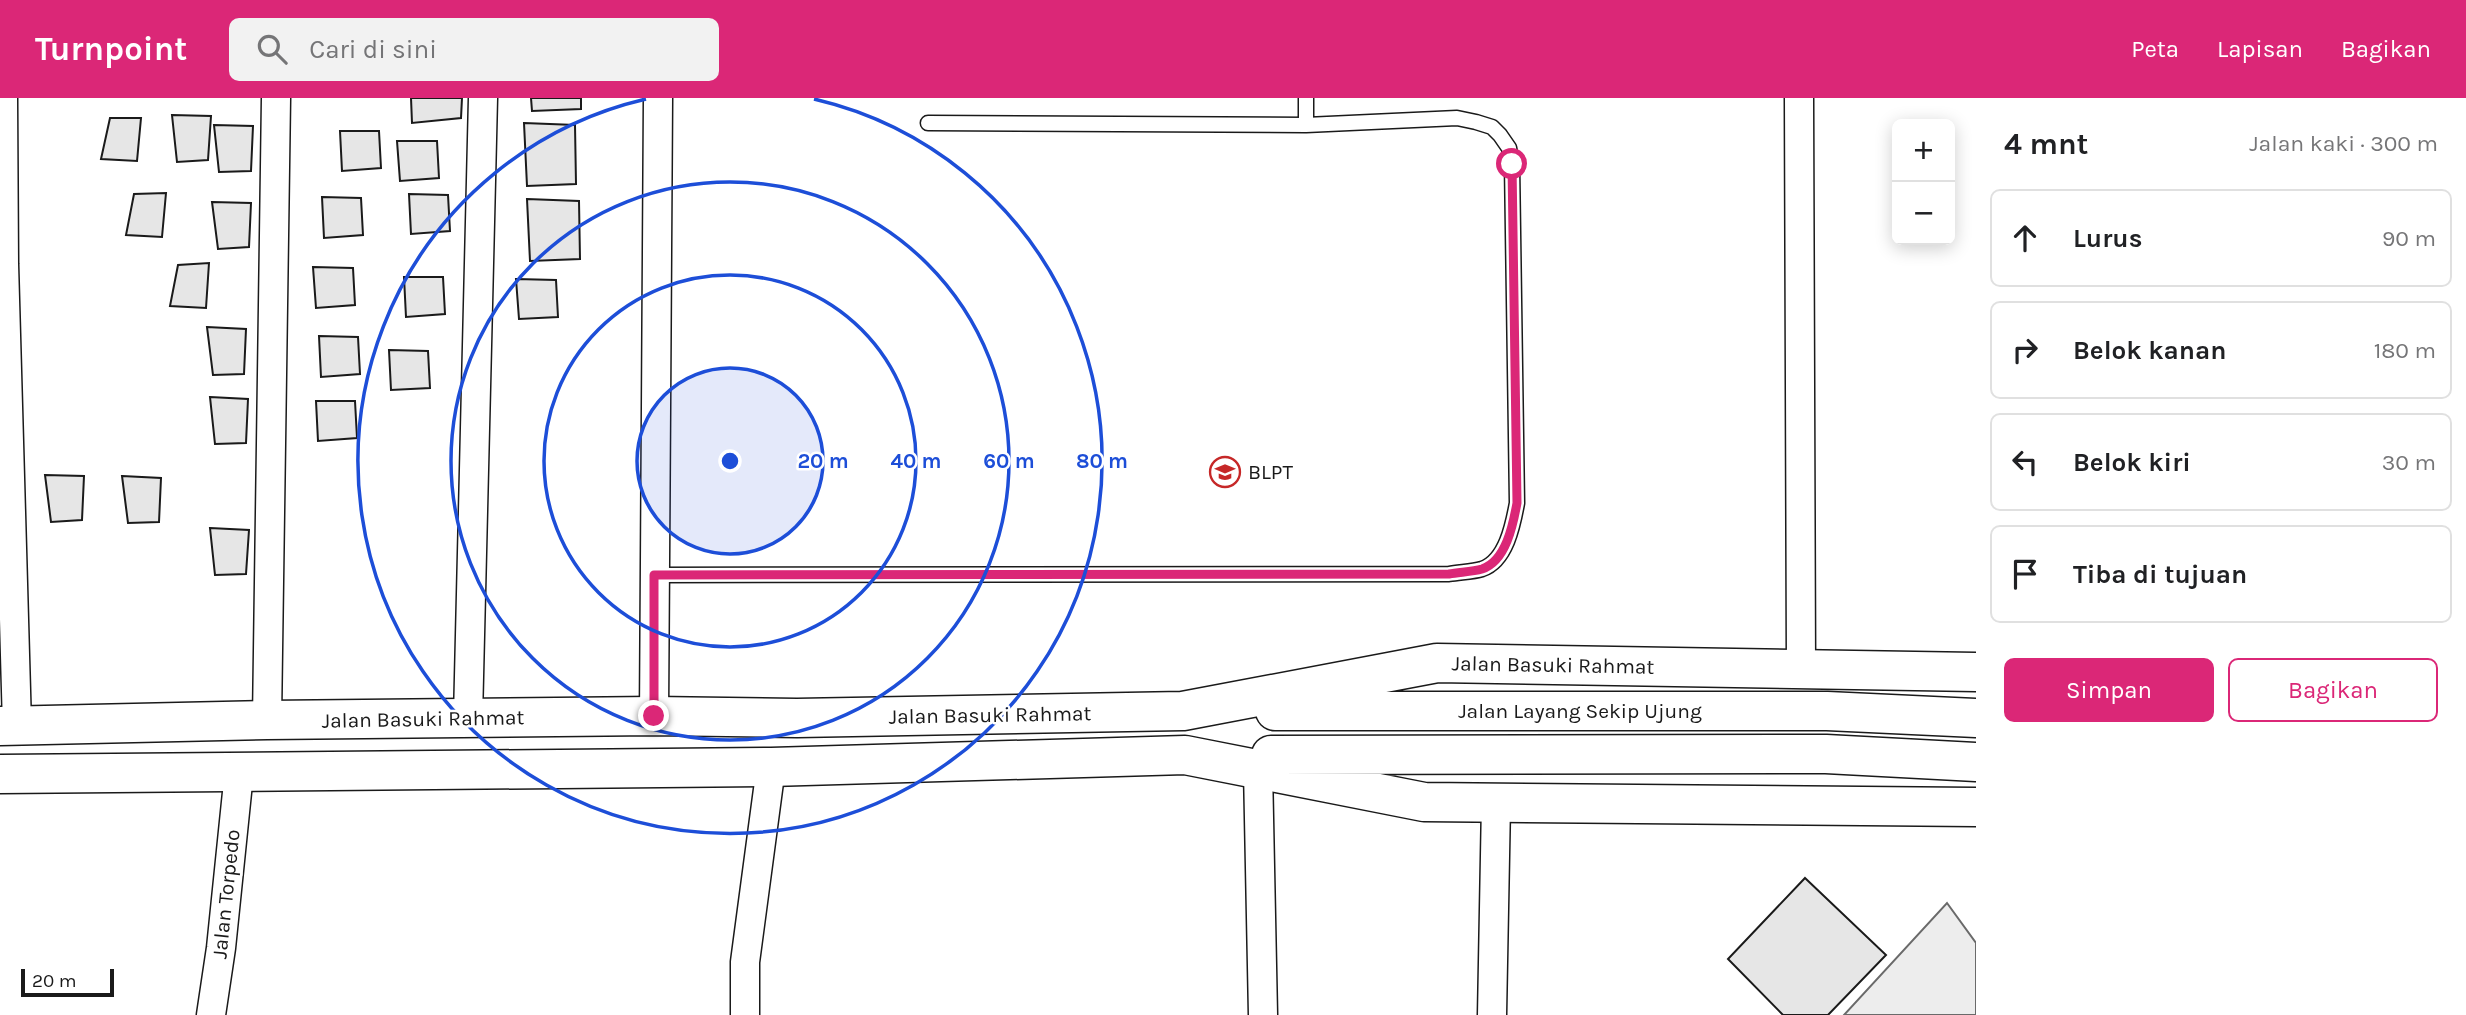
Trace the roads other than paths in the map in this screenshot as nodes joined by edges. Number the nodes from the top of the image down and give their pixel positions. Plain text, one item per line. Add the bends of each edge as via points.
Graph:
1 (3, 98) edge
2 (276, 98) edge
3 (482, 98) edge
4 (659, 98) edge
5 (1306, 98) edge
6 (1799, 98) edge
7 (928, 123) dead end
8 (1306, 125) junction
9 (2, 264) edge
10 (654, 575) junction
11 (1801, 669) junction
12 (1976, 672) edge
13 (1183, 711) junction
14 (654, 716) junction
15 (468, 718) junction
16 (1976, 718) edge
17 (267, 720) junction
18 (8, 726) edge
19 (1185, 755) junction
20 (1976, 762) edge
21 (771, 767) junction
22 (1258, 769) junction
23 (239, 773) junction
24 (0, 774) edge
25 (1496, 803) junction
26 (1976, 807) edge
27 (211, 1015) edge
28 (745, 1015) edge
29 (1263, 1015) edge
30 (1492, 1015) edge

1 - 9 street
2 - 17 street
3 - 15 street
4 - 10 street
5 - 8 lane
6 - 11 street
7 - 8 lane
8 - 10 lane via 1457,118 1492,127 1509,148 1517,503 1509,537 1484,568 1449,574
9 - 18 street
10 - 14 street
11 - 12 highway, Jalan Basuki Rahmat
11 - 13 highway, Jalan Basuki Rahmat via 1437,663
13 - 14 highway, Jalan Basuki Rahmat
13 - 16 highway, Jalan Layang Sekip Ujung via 1827,711
14 - 15 highway, Jalan Basuki Rahmat
15 - 17 highway, Jalan Basuki Rahmat
17 - 18 highway, Jalan Basuki Rahmat
19 - 20 highway, Jalan Layang Sekip Ujung via 1826,754
19 - 21 highway
19 - 22 highway
21 - 23 highway
21 - 28 street via 744,962
22 - 25 highway via 1424,802
22 - 29 street
23 - 24 highway
23 - 27 street, Jalan Torpedo
25 - 26 highway
25 - 30 street

